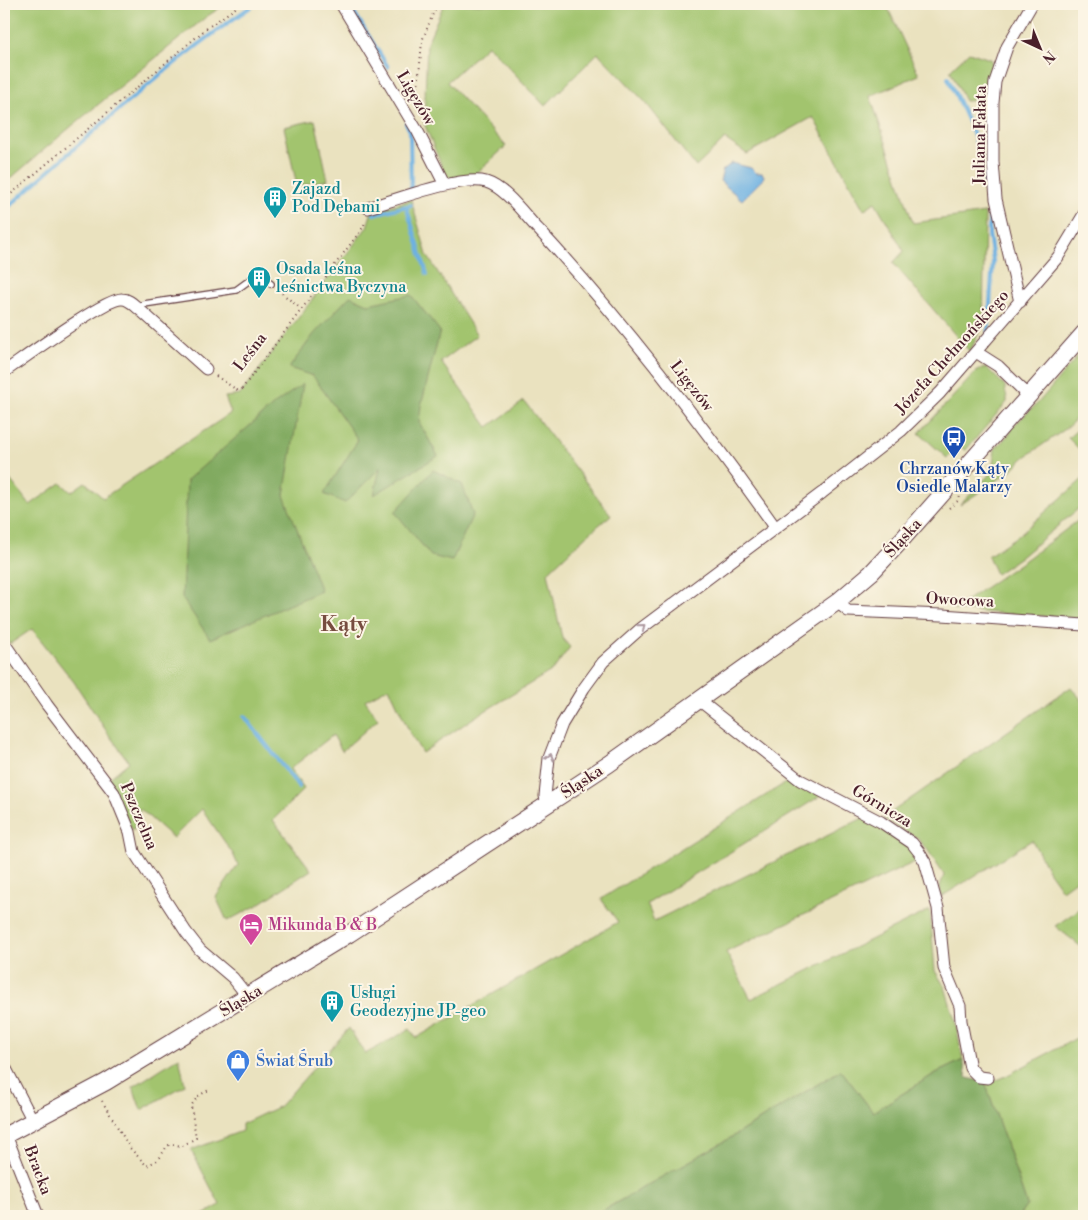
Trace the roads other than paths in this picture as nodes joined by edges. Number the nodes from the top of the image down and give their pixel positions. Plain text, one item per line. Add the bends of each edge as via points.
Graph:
1 (341, 4) edge
2 (1032, 4) edge
3 (445, 185) junction
4 (368, 208) road end
5 (1084, 214) edge
6 (271, 284) road end
7 (1020, 302) junction
8 (139, 309) junction
9 (1084, 333) edge
10 (976, 352) junction
11 (206, 369) road end
12 (4, 372) edge
13 (1028, 396) junction
14 (775, 527) junction
15 (837, 602) junction
16 (1084, 624) edge
17 (4, 643) edge
18 (700, 701) junction
19 (548, 805) junction
20 (248, 996) junction
21 (4, 1064) edge
22 (988, 1078) dead end
23 (32, 1121) junction
24 (5, 1135) edge
25 (38, 1216) edge

1 - 3 street, Ligęzów via 418,132
2 - 7 street, Juliana Fałata via 1007,47 993,103 996,199
3 - 4 street
3 - 14 street, Ligęzów via 486,182 503,192 572,266 636,342 711,437
5 - 7 street, Józefa Chełmońskiego via 1058,257
6 - 8 lane via 258,274 236,290 144,304
7 - 10 street, Józefa Chełmońskiego
8 - 11 street, Leśna
8 - 12 street, Leśna via 122,299 102,305
9 - 13 main road, Śląska
10 - 13 street via 998,366
10 - 14 street, Józefa Chełmońskiego via 901,431
13 - 15 main road, Śląska via 899,543
19 -> 14 street via 545,796 549,758 562,724 603,662 639,630
15 - 16 street, Owocowa via 848,611
15 - 18 main road, Śląska
17 - 20 street, Pszczelna via 114,793 130,832 134,852 186,932
18 - 19 main road, Śląska
18 - 22 street, Górnicza via 800,780 881,822 919,852 938,908 944,968 960,1006 970,1068 979,1077
19 - 20 main road, Śląska
20 - 23 main road, Śląska via 106,1082
21 - 23 street
23 - 24 main road, Śląska
24 - 25 street, Bracka

